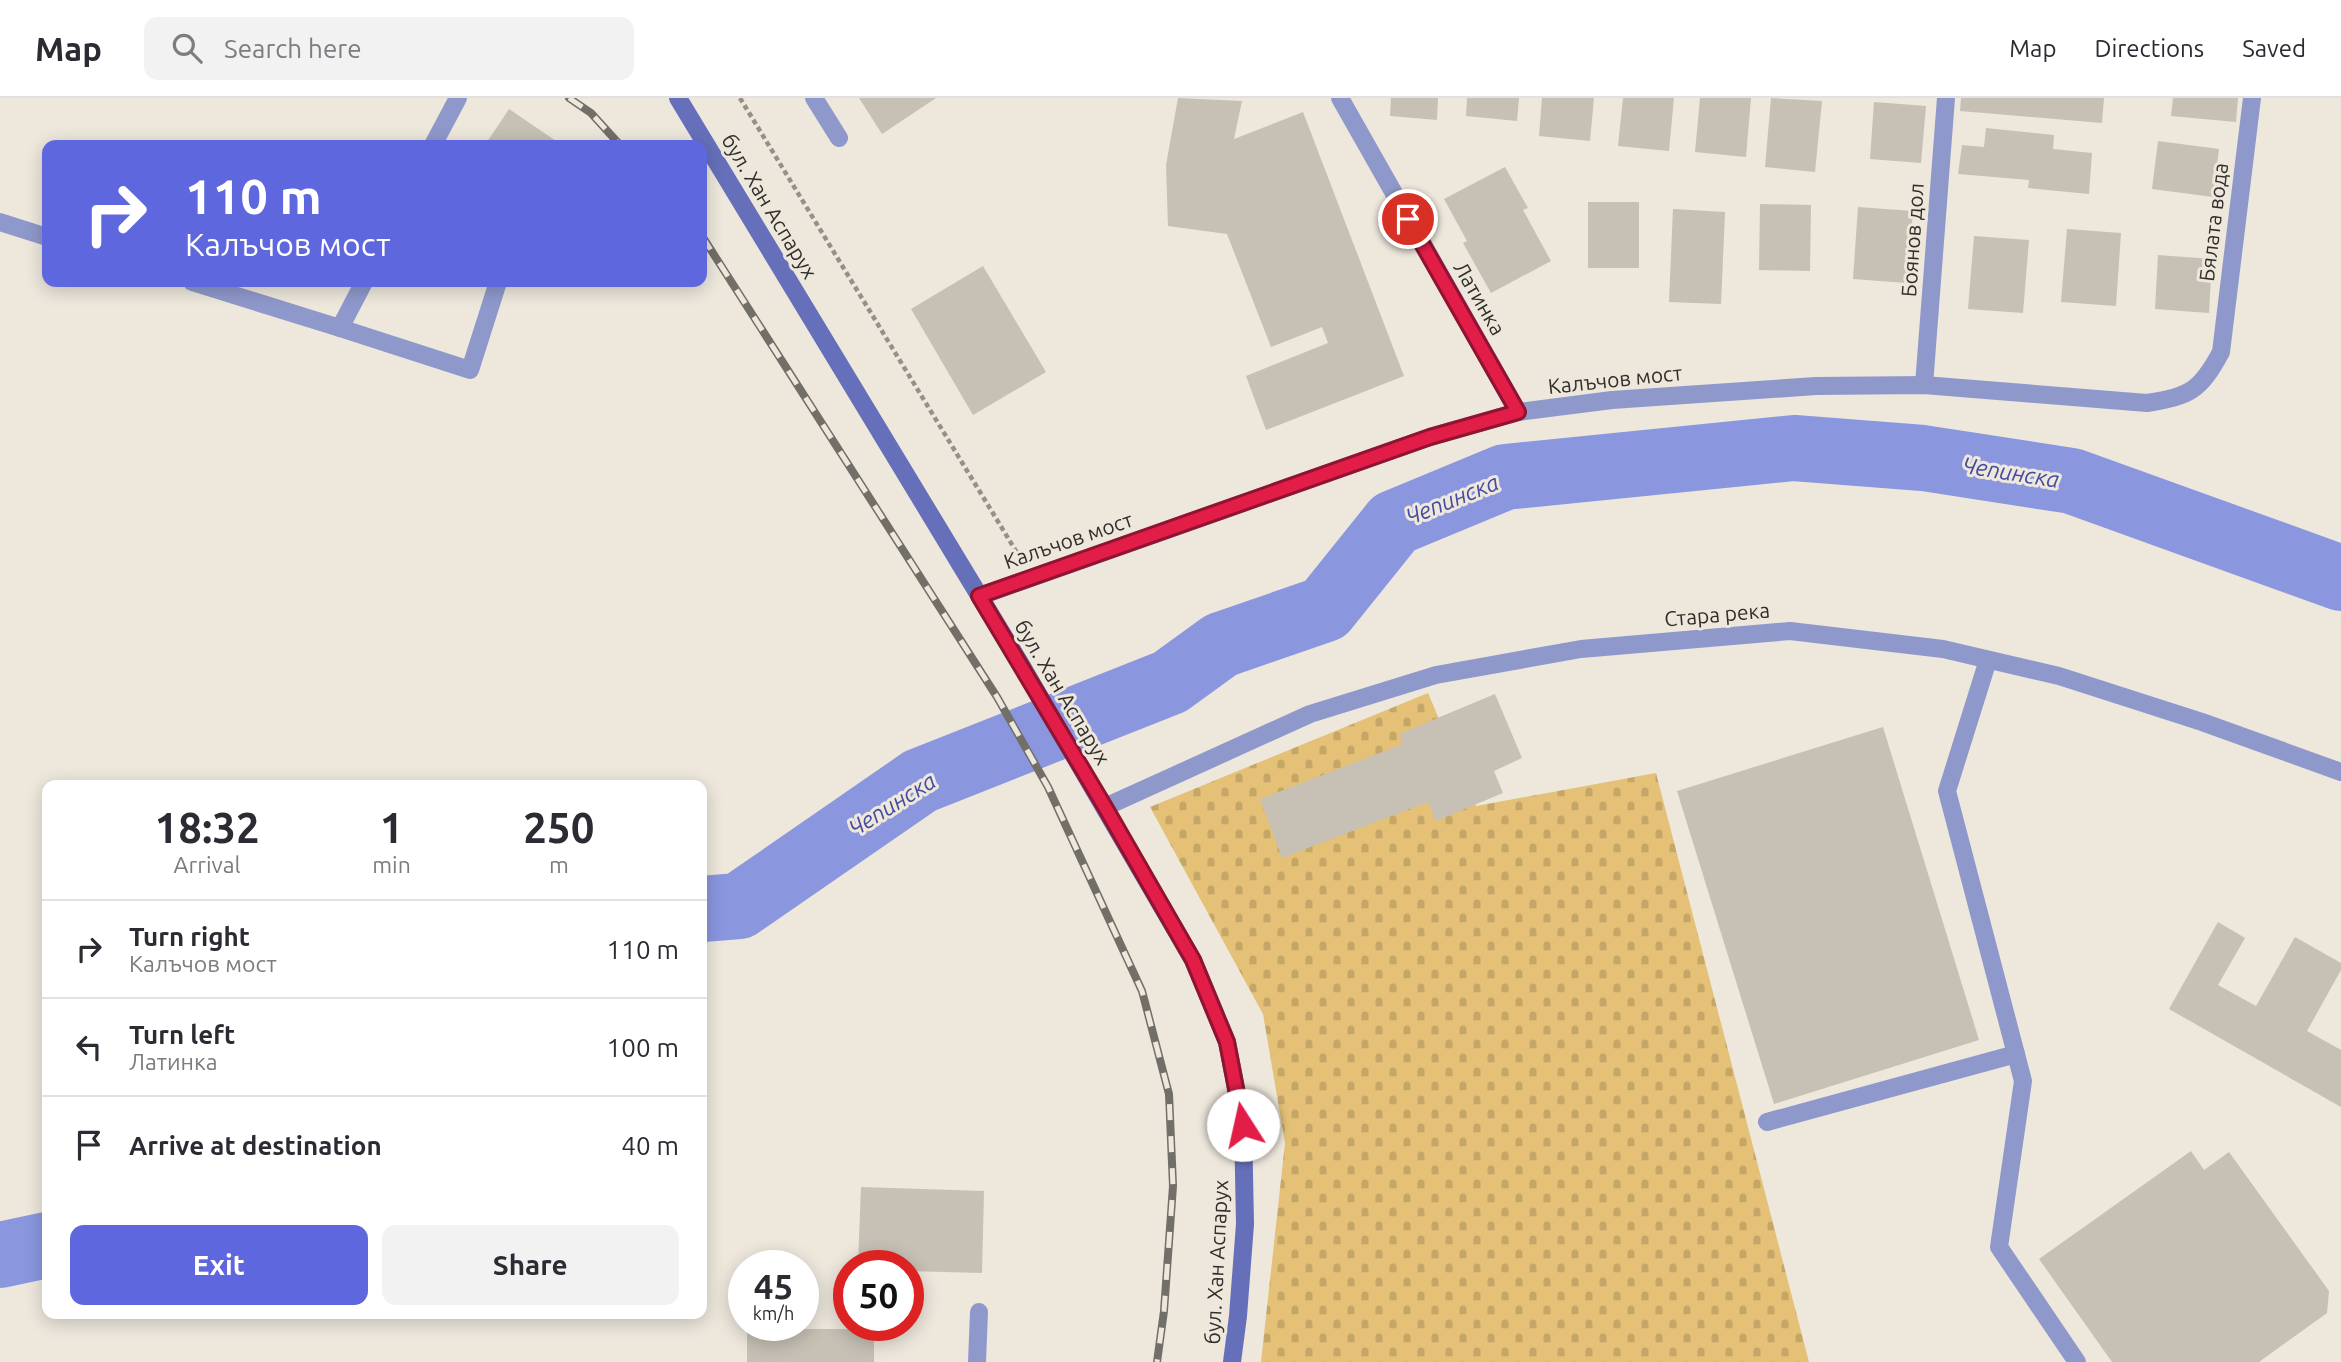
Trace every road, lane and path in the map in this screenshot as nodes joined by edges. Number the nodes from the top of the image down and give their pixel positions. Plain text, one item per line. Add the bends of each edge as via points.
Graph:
1 (458, 98) edge
2 (678, 98) edge
3 (740, 98) edge
4 (814, 98) edge
5 (1339, 98) edge
6 (1946, 98) edge
7 (2252, 98) edge
8 (839, 138) dead end
9 (436, 140) edge
10 (703, 140) edge
11 (707, 146) edge
12 (0, 222) edge
13 (42, 235) edge
14 (208, 287) edge
15 (361, 287) edge
16 (496, 287) edge
17 (340, 328) junction
18 (2221, 352) joint
19 (1924, 385) junction
20 (1518, 412) junction
21 (1032, 577) junction
22 (979, 596) junction
23 (1988, 660) junction
24 (2341, 772) edge
25 (1105, 807) junction
26 (2016, 1054) junction
27 (1767, 1122) dead end
28 (979, 1312) dead end
29 (977, 1362) edge
30 (1232, 1362) edge
31 (2077, 1362) edge

1 - 9 street
2 - 10 main road, бул. Хан Аспарух
3 - 21 path
4 - 8 street
5 - 20 street, Латинка
6 - 19 street, Боянов дол
7 - 18 street, Бялата вода
11 - 22 main road, бул. Хан Аспарух
12 - 13 street
14 - 17 street
15 - 17 street
16 - 17 street via 470,370
18 - 19 street, Калъчов мост via 2206,380 2178,398 2147,403
19 - 20 street, Калъчов мост via 1715,392
20 - 21 street, Калъчов мост via 1430,437
21 - 22 street, Калъчов мост
22 - 25 main road, бул. Хан Аспарух
23 - 24 street, Стара река via 2072,680
23 - 25 street, Стара река via 1943,649 1790,631 1581,649 1436,675 1310,714
23 - 26 street via 1947,792
25 - 30 main road, бул. Хан Аспарух via 1193,960 1227,1042 1243,1125 1245,1224
26 - 27 street
26 - 31 street via 2024,1082 1998,1247
28 - 29 street

